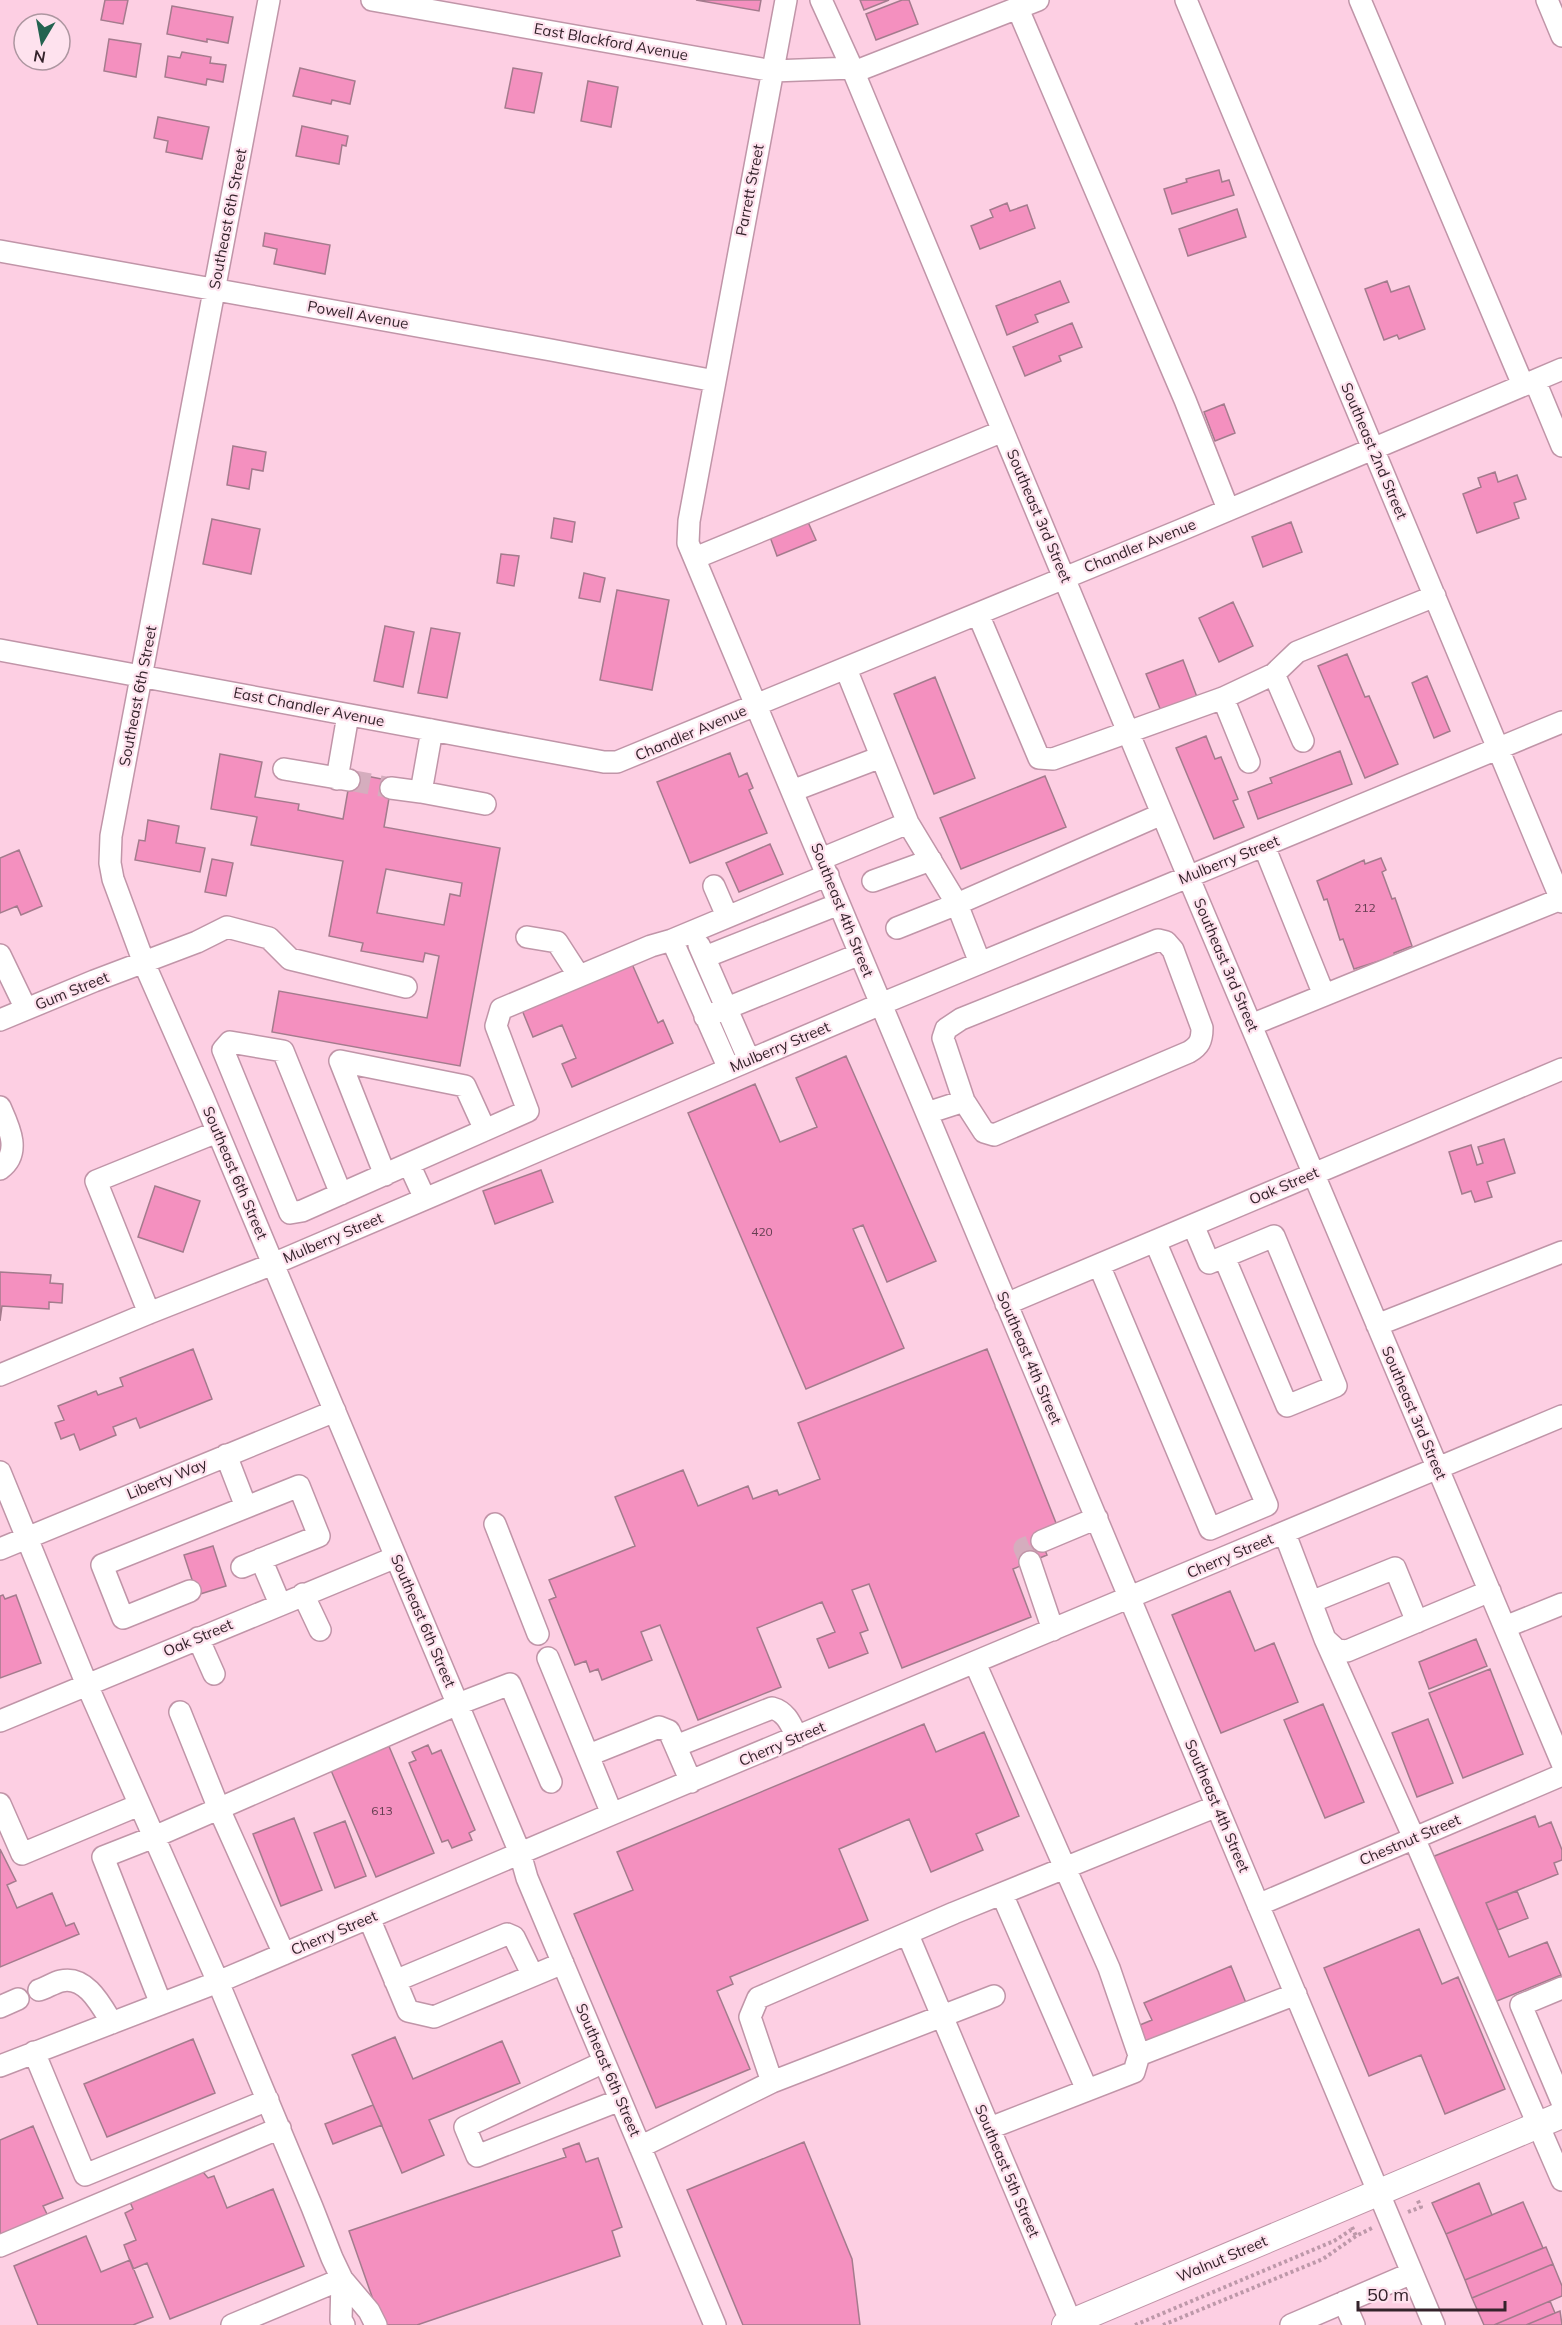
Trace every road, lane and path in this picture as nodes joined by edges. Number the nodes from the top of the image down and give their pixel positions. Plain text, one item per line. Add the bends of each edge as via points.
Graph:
1 (269, 0) edge
2 (372, 0) edge
3 (786, 0) edge
4 (820, 0) edge
5 (1038, 0) edge
6 (1186, 0) edge
7 (1360, 0) edge
8 (1547, 0) edge
9 (1018, 9) junction
10 (1562, 36) edge
11 (853, 70) junction
12 (773, 71) junction
13 (0, 251) edge
14 (215, 289) junction
15 (1562, 369) edge
16 (715, 381) junction
17 (1529, 383) junction
18 (1003, 431) junction
19 (1562, 446) edge
20 (1374, 448) junction
21 (1228, 509) junction
22 (695, 558) junction
23 (1064, 577) junction
24 (1435, 596) junction
25 (978, 614) junction
26 (0, 651) edge
27 (846, 669) junction
28 (1274, 674) junction
29 (142, 676) junction
30 (1223, 698) junction
31 (757, 706) junction
32 (348, 715) junction
33 (1562, 722) edge
34 (432, 730) junction
35 (1128, 732) junction
36 (1303, 741) dead end
37 (1498, 749) junction
38 (881, 757) junction
39 (617, 762) joint
40 (1249, 762) dead end
41 (284, 770) dead end
42 (391, 788) tunnel mouth
43 (792, 791) junction
44 (421, 792) junction
45 (484, 804) dead end
46 (1162, 814) junction
47 (908, 823) junction
48 (1264, 846) junction
49 (930, 860) junction
50 (824, 867) junction
51 (1188, 876) junction
52 (873, 881) dead end
53 (714, 886) dead end
54 (1561, 900) edge
55 (839, 903) junction
56 (957, 904) junction
57 (727, 916) junction
58 (897, 928) dead end
59 (692, 931) junction
60 (527, 937) dead end
61 (672, 940) junction
62 (860, 954) junction
63 (0, 955) edge
64 (705, 957) junction
65 (144, 963) junction
66 (980, 963) junction
67 (579, 976) junction
68 (406, 987) dead end
69 (1324, 995) junction
70 (881, 1004) junction
71 (726, 1008) junction
72 (26, 1009) junction
73 (705, 1017) junction
74 (0, 1020) edge
75 (1251, 1025) junction
76 (749, 1060) junction
77 (729, 1069) junction
78 (1562, 1069) edge
79 (964, 1101) junction
80 (0, 1107) edge
81 (927, 1113) junction
82 (486, 1130) junction
83 (217, 1132) junction
84 (409, 1164) junction
85 (0, 1169) edge
86 (1314, 1173) junction
87 (385, 1174) junction
88 (341, 1194) junction
89 (425, 1199) junction
90 (1193, 1225) junction
91 (1155, 1241) junction
92 (1562, 1252) edge
93 (1224, 1257) junction
94 (273, 1264) junction
95 (1099, 1264) junction
96 (1006, 1304) junction
97 (149, 1313) junction
98 (1377, 1324) junction
99 (0, 1375) edge
100 (335, 1411) junction
101 (1562, 1416) edge
102 (226, 1455) junction
103 (1438, 1470) junction
104 (0, 1472) edge
105 (246, 1507) junction
106 (1246, 1514) junction
107 (1096, 1518) junction
108 (495, 1524) dead end
109 (1285, 1533) junction
110 (26, 1538) junction
111 (1042, 1541) tunnel mouth
112 (1259, 1544) junction
113 (0, 1549) edge
114 (396, 1557) junction
115 (1030, 1562) tunnel mouth
116 (190, 1591) dead end
117 (1490, 1592) junction
118 (303, 1594) junction
119 (1130, 1598) junction
120 (1311, 1602) junction
121 (280, 1604) junction
122 (1562, 1604) edge
123 (1417, 1622) junction
124 (1505, 1627) junction
125 (320, 1630) dead end
126 (1053, 1630) junction
127 (538, 1634) dead end
128 (198, 1638) junction
129 (1325, 1640) junction
130 (548, 1658) dead end
131 (975, 1663) junction
132 (214, 1674) dead end
133 (87, 1685) junction
134 (458, 1704) junction
135 (180, 1712) dead end
136 (0, 1721) edge
137 (797, 1737) junction
138 (676, 1746) junction
139 (589, 1755) junction
140 (1562, 1763) edge
141 (1562, 1775) edge
142 (551, 1782) dead end
143 (691, 1782) junction
144 (0, 1804) edge
145 (139, 1805) junction
146 (1217, 1806) junction
147 (219, 1809) junction
148 (612, 1814) junction
149 (154, 1837) junction
150 (1414, 1838) junction
151 (520, 1853) junction
152 (1064, 1868) junction
153 (1002, 1894) junction
154 (1258, 1905) junction
155 (369, 1918) junction
156 (908, 1935) junction
157 (284, 1954) junction
158 (563, 1963) junction
159 (532, 1974) junction
160 (395, 1980) junction
161 (218, 1982) junction
162 (1562, 1988) edge
163 (39, 1990) dead end
164 (1296, 1994) junction
165 (994, 1996) dead end
166 (161, 2004) junction
167 (942, 2016) junction
168 (112, 2023) junction
169 (34, 2052) junction
170 (1139, 2055) junction
171 (604, 2062) junction
172 (0, 2066) edge
173 (772, 2082) junction
174 (1087, 2090) junction
175 (268, 2100) junction
176 (620, 2100) junction
177 (1562, 2102) edge
178 (1562, 2115) edge
179 (1538, 2125) junction
180 (280, 2128) junction
181 (990, 2128) junction
182 (640, 2147) junction
183 (85, 2175) junction
184 (1562, 2180) edge
185 (1378, 2193) junction
186 (96, 2206) junction
187 (1360, 2224) dead end
188 (1356, 2236) dead end
189 (0, 2246) edge
190 (1412, 2273) junction
191 (342, 2279) junction
192 (1344, 2302) junction
193 (1070, 2324) edge
194 (232, 2325) edge
195 (344, 2325) edge
196 (376, 2325) edge
197 (715, 2325) edge
198 (1135, 2325) edge
199 (1163, 2325) edge
200 (1291, 2325) edge
201 (1354, 2325) edge
202 (1434, 2325) edge

1 - 14 street, Southeast 6th Street
2 - 12 street, East Blackford Avenue
3 - 12 street, Parrett Street
4 - 11 street, Southeast 3rd Street
5 - 9 street, East Blackford Avenue
6 - 20 street, Southeast 2nd Street
7 - 17 street
8 - 10 street
9 - 11 street, East Blackford Avenue
9 - 21 street
11 - 12 street, East Blackford Avenue
11 - 18 street, Southeast 3rd Street
12 - 16 street, Parrett Street
13 - 14 street, Powell Avenue
14 - 16 street, Powell Avenue
14 - 29 street, Southeast 6th Street
15 - 17 street, Chandler Avenue
16 - 22 street, Southeast 4th Street via 687,536
17 - 19 street
17 - 20 street, Chandler Avenue
18 - 22 street
18 - 23 street, Southeast 3rd Street
20 - 21 street, Chandler Avenue
20 - 24 street, Southeast 2nd Street
21 - 23 street, Chandler Avenue
22 - 31 street, Southeast 4th Street
23 - 25 street, Chandler Avenue
23 - 35 street, Southeast 3rd Street
24 - 28 street via 1297,652
24 - 37 street, Southeast 2nd Street
25 - 27 street, Chandler Avenue
25 - 35 street via 1039,758 1053,759
26 - 29 street, East Chandler Avenue
27 - 31 street, Chandler Avenue
27 - 38 street
28 - 30 street
28 - 36 street
29 - 32 street, East Chandler Avenue
29 - 65 street, Southeast 6th Street via 111,836 110,863 118,896
30 - 35 street
30 - 40 street
31 - 39 street, Chandler Avenue
31 - 43 street, Southeast 4th Street
32 - 34 street, East Chandler Avenue
32 - 41 street via 343,780
33 - 37 street, Mulberry Street
34 - 39 street, East Chandler Avenue
34 - 44 street
35 - 46 street, Southeast 3rd Street
37 - 48 street, Mulberry Street
37 - 54 street, Southeast 2nd Street
38 - 43 street
38 - 47 street
42 - 44 street
43 - 50 street, Southeast 4th Street
44 - 45 street
46 - 51 street, Southeast 3rd Street
46 - 56 street
47 - 49 street
47 - 50 street
48 - 51 street, Mulberry Street
48 - 69 street
49 - 52 street
49 - 56 street
50 - 55 street, Southeast 4th Street
50 - 57 street
51 - 66 street, Mulberry Street
51 - 75 street, Southeast 3rd Street
53 - 57 street
54 - 69 street
55 - 62 street, Southeast 4th Street
55 - 64 street
56 - 58 street
56 - 66 street
57 - 59 street
59 - 61 street
59 - 64 street
60 - 67 street via 557,942
61 - 67 street
61 - 73 street
62 - 70 street, Southeast 4th Street
62 - 71 street
63 - 72 street
64 - 71 street
65 - 68 street, Gum Street via 227,927 269,938 290,959
65 - 72 street, Gum Street
65 - 83 street, Southeast 6th Street
66 - 70 street, Mulberry Street
67 - 82 street via 501,1009 496,1026 528,1111
69 - 75 street
70 - 76 street, Mulberry Street
70 - 81 street, Southeast 4th Street
71 - 73 street
71 - 76 street
72 - 74 street, Gum Street
73 - 77 street
75 - 86 street, Southeast 3rd Street
76 - 77 street, Mulberry Street
77 - 89 street, Mulberry Street
78 - 86 street, Oak Street
79 - 79 street via 945,1049 946,1029 961,1019 1158,940 1173,950 1202,1028 1198,1046 994,1135 984,1132
79 - 81 street
80 - 85 street via 13,1144
81 - 96 street, Southeast 4th Street
82 - 84 street
82 - 87 street via 465,1086 340,1061
83 - 94 street, Southeast 6th Street
83 - 97 street via 96,1181
84 - 87 street
84 - 89 street
86 - 90 street, Oak Street
86 - 98 street, Southeast 3rd Street
87 - 88 street
88 - 88 street via 290,1213 223,1050 230,1042 283,1052
89 - 94 street, Mulberry Street
90 - 91 street, Oak Street
90 - 93 street via 1209,1263
91 - 95 street, Oak Street
91 - 106 street via 1267,1505
92 - 98 street
93 - 93 street via 1274,1236 1336,1386 1287,1406
94 - 97 street, Mulberry Street
94 - 100 street, Southeast 6th Street
95 - 96 street, Oak Street
95 - 106 street via 1210,1529
96 - 107 street, Southeast 4th Street
97 - 99 street, Mulberry Street
98 - 103 street, Southeast 3rd Street
100 - 102 street, Liberty Way
100 - 114 street, Southeast 6th Street
101 - 103 street, Cherry Street
102 - 105 street
102 - 110 street, Liberty Way
103 - 109 street, Cherry Street
103 - 117 street, Southeast 3rd Street
104 - 110 street
105 - 116 street via 102,1565 123,1618
105 - 121 street via 298,1486 319,1536 252,1563
106 - 112 street
107 - 111 street
107 - 119 street, Southeast 4th Street
108 - 127 street
109 - 112 street, Cherry Street
109 - 120 street
110 - 113 street, Liberty Way
110 - 133 street
112 - 119 street, Cherry Street
114 - 118 street, Oak Street
114 - 134 street, Southeast 6th Street
115 - 126 street
117 - 123 street
117 - 124 street, Southeast 3rd Street
118 - 121 street, Oak Street
118 - 125 street
119 - 126 street, Cherry Street
119 - 146 street, Southeast 4th Street
120 - 123 street via 1395,1568
120 - 129 street
121 - 128 street, Oak Street
122 - 124 street
123 - 129 street via 1347,1651 1338,1650
124 - 140 street, Southeast 3rd Street
126 - 131 street, Cherry Street
128 - 132 street
128 - 133 street, Oak Street
129 - 150 street
130 - 139 street
131 - 137 street, Cherry Street
131 - 152 street
133 - 136 street, Oak Street
133 - 145 street
134 - 142 street via 510,1684
134 - 147 street
134 - 151 street, Southeast 6th Street
135 - 147 street
137 - 138 street via 787,1718 772,1708
137 - 143 street, Cherry Street
138 - 139 street via 669,1731 659,1727
138 - 143 street
139 - 148 street
141 - 150 street, Chestnut Street
143 - 148 street, Cherry Street
144 - 145 street via 22,1854
145 - 149 street
146 - 152 street
146 - 154 street, Southeast 4th Street
147 - 149 street
147 - 157 street
148 - 151 street, Cherry Street
149 - 161 street
149 - 166 street via 103,1857
150 - 154 street, Chestnut Street
150 - 179 street
151 - 155 street, Cherry Street
151 - 158 street, Southeast 6th Street
152 - 153 street
152 - 170 street via 1109,1968
153 - 156 street
153 - 174 street
154 - 164 street, Southeast 4th Street
155 - 157 street, Cherry Street
155 - 160 street
156 - 167 street, Southeast 5th Street
156 - 173 street via 758,1998 750,2017
157 - 161 street, Cherry Street
158 - 159 street
158 - 171 street, Southeast 6th Street
159 - 160 street via 434,2017 408,2011
159 - 160 street via 514,1937 507,1934
161 - 166 street, Cherry Street
161 - 175 street
162 - 177 street via 1521,2005
163 - 168 street via 62,1981 77,1981 95,1996
164 - 170 street
164 - 185 street, Southeast 4th Street
165 - 167 street
166 - 168 street, Cherry Street
167 - 173 street
167 - 181 street, Southeast 5th Street
168 - 169 street, Cherry Street
169 - 172 street, Cherry Street
169 - 183 street
170 - 174 street via 1134,2072
171 - 176 street, Southeast 6th Street
171 - 176 street via 465,2127 477,2157
173 - 182 street
174 - 181 street
175 - 180 street
175 - 183 street
176 - 182 street, Southeast 6th Street
178 - 179 main road, Walnut Street
179 - 184 street
179 - 185 main road, Walnut Street
180 - 186 street
180 - 191 street
181 - 193 street, Southeast 5th Street
182 - 197 street, Southeast 6th Street
183 - 186 street
185 - 190 street, Southeast 4th Street
185 - 193 main road, Walnut Street
186 - 189 street
187 - 198 path, Walnut Street via 1334,2241
188 - 199 path via 1323,2259
190 - 192 street
190 - 202 street, Southeast 4th Street
191 - 194 street
191 - 195 street
191 - 196 street
192 - 200 street
192 - 201 street

